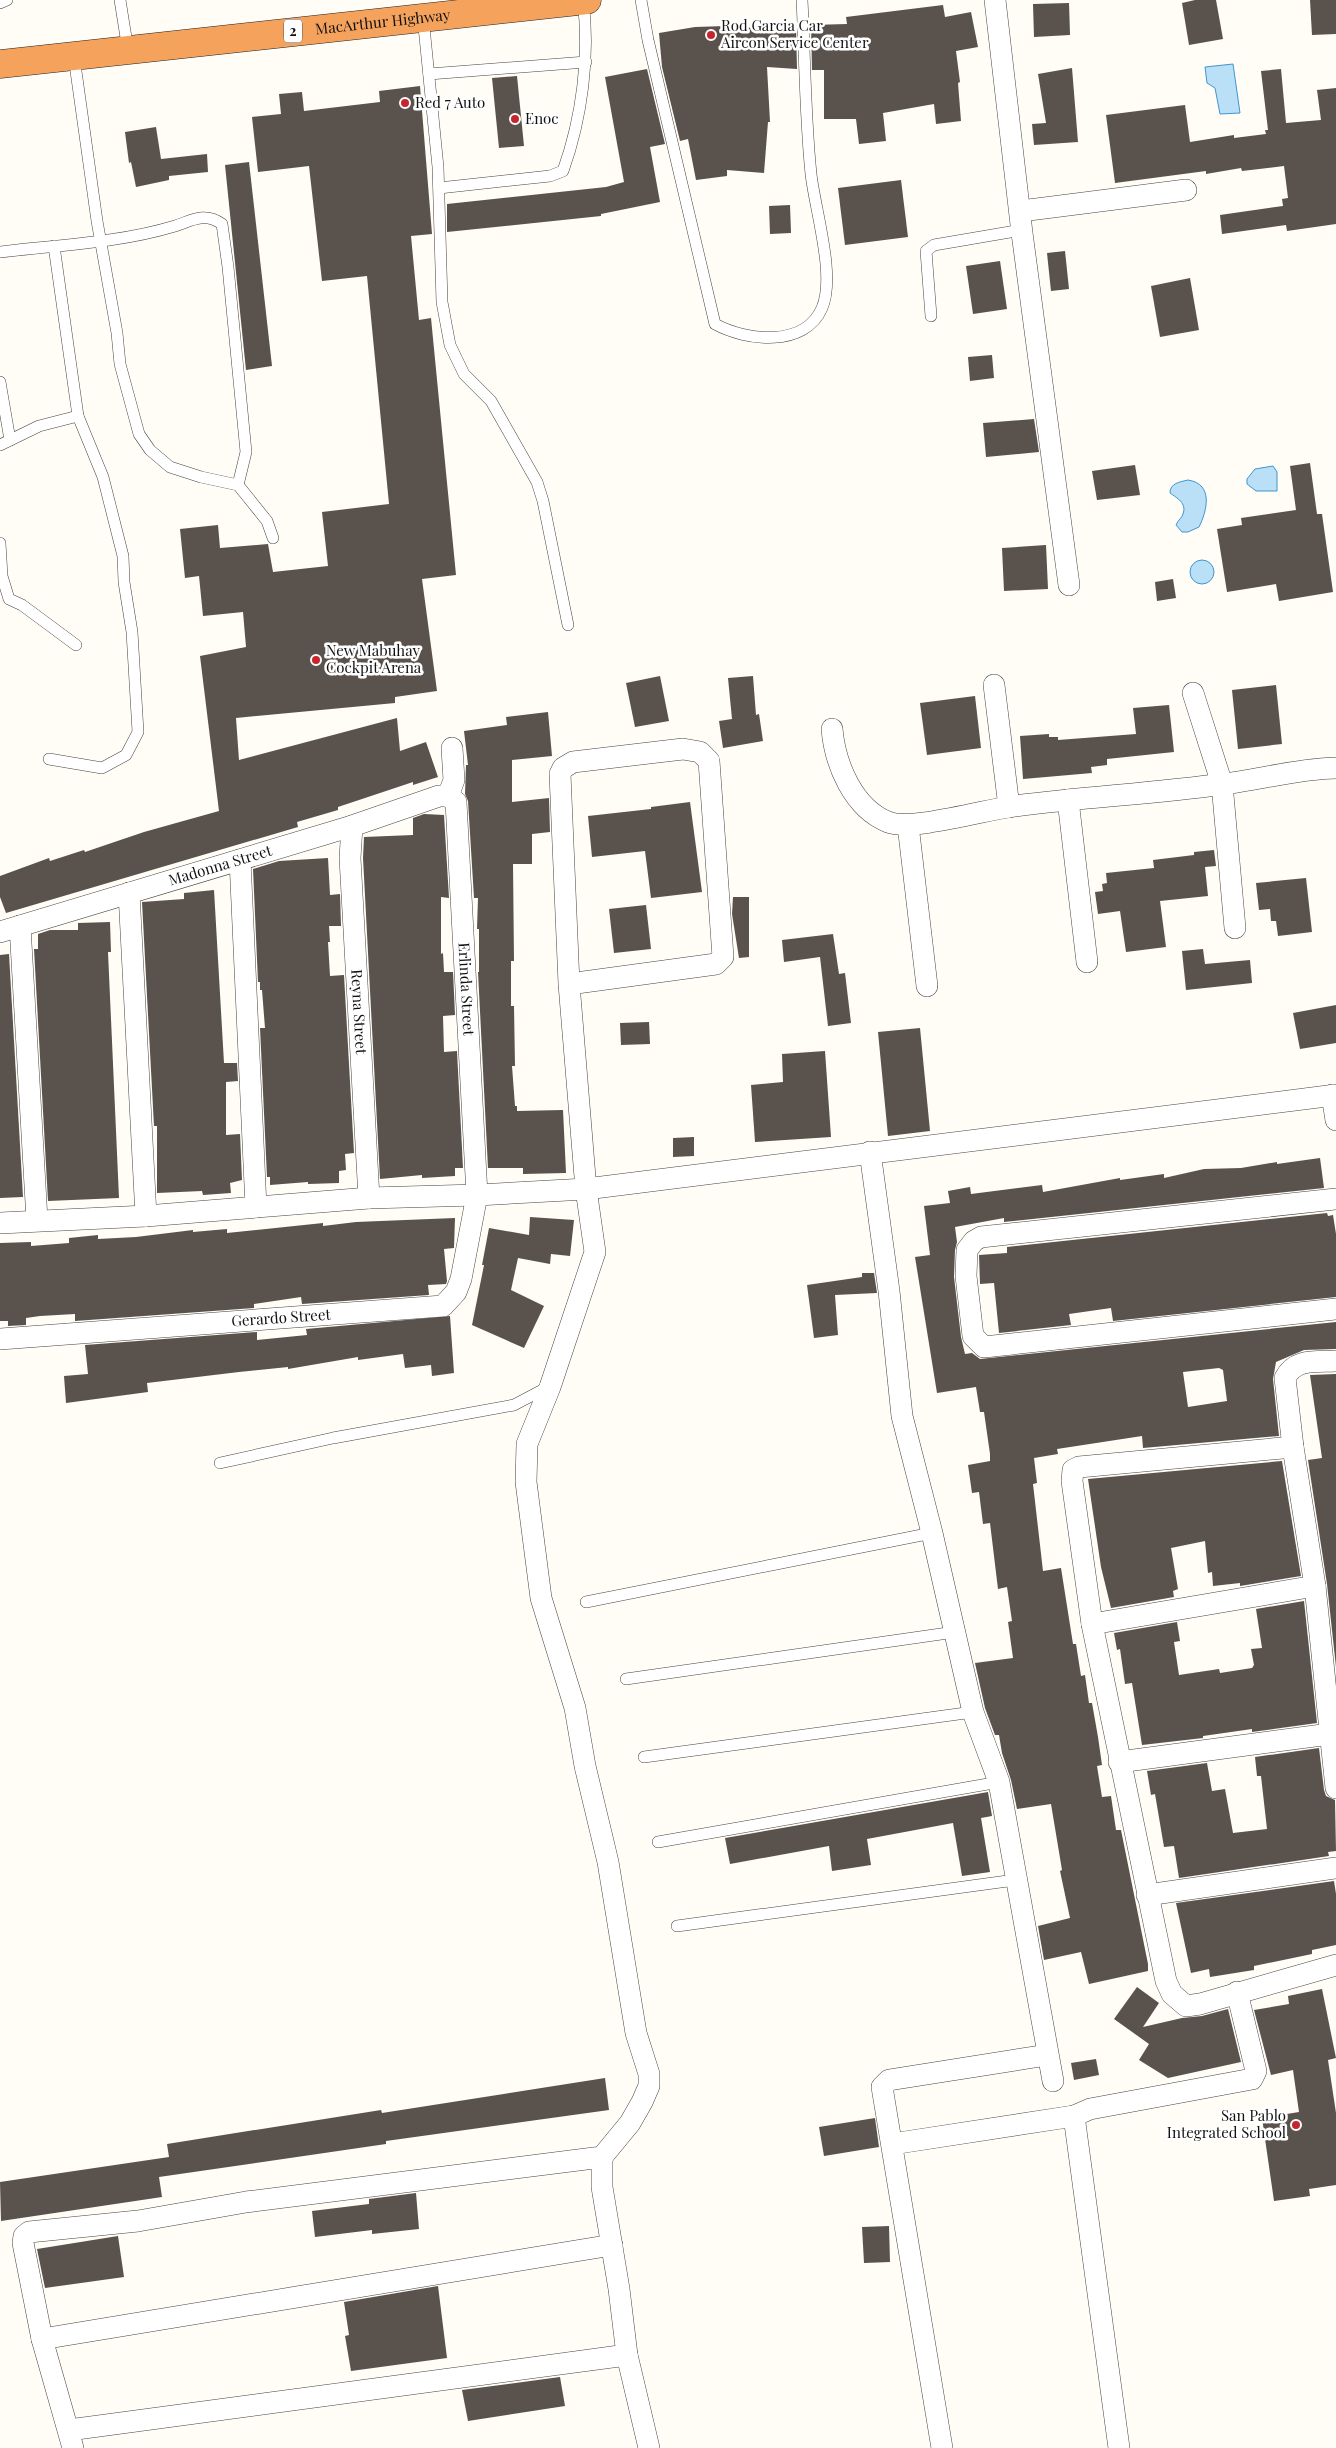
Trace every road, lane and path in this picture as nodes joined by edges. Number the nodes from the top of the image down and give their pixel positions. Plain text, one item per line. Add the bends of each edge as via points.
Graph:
1 (7, 0) edge
2 (120, 0) edge
3 (585, 0) edge
4 (641, 0) edge
5 (802, 0) edge
6 (995, 0) edge
7 (0, 3) edge
8 (424, 17) junction
9 (128, 50) junction
10 (74, 58) junction
11 (586, 62) junction
12 (0, 64) edge
13 (429, 74) junction
14 (439, 188) junction
15 (1186, 190) dead end
16 (1021, 220) junction
17 (100, 241) junction
18 (54, 246) junction
19 (0, 252) edge
20 (931, 316) dead end
21 (0, 382) edge
22 (78, 416) junction
23 (5, 442) edge
24 (238, 485) junction
25 (273, 538) dead end
26 (0, 543) edge
27 (1069, 585) dead end
28 (4, 599) edge
29 (568, 625) dead end
30 (76, 645) dead end
31 (994, 685) dead end
32 (1193, 693) dead end
33 (832, 729) dead end
34 (452, 748) dead end
35 (49, 759) dead end
36 (1336, 768) edge
37 (1222, 784) junction
38 (443, 796) junction
39 (1068, 800) junction
40 (1009, 807) junction
41 (908, 825) junction
42 (352, 826) junction
43 (240, 860) junction
44 (129, 893) junction
45 (20, 926) junction
46 (1236, 928) dead end
47 (0, 932) edge
48 (1087, 962) dead end
49 (569, 984) junction
50 (927, 986) dead end
51 (1334, 1095) edge
52 (1336, 1120) edge
53 (870, 1152) junction
54 (586, 1189) junction
55 (477, 1196) junction
56 (368, 1198) junction
57 (1336, 1200) edge
58 (256, 1207) junction
59 (146, 1216) junction
60 (37, 1220) junction
61 (0, 1223) edge
62 (1336, 1309) edge
63 (0, 1339) edge
64 (1336, 1361) edge
65 (550, 1386) junction
66 (1293, 1447) junction
67 (220, 1463) dead end
68 (932, 1533) junction
69 (1315, 1586) junction
70 (586, 1602) dead end
71 (1092, 1624) junction
72 (955, 1632) junction
73 (626, 1679) dead end
74 (973, 1712) junction
75 (1330, 1734) junction
76 (644, 1757) dead end
77 (1119, 1762) junction
78 (999, 1782) junction
79 (1336, 1788) edge
80 (658, 1842) dead end
81 (1336, 1868) edge
82 (1015, 1880) junction
83 (1147, 1895) junction
84 (677, 1926) dead end
85 (1336, 1965) edge
86 (1237, 1992) junction
87 (1047, 2054) junction
88 (1053, 2081) dead end
89 (1074, 2116) junction
90 (892, 2144) junction
91 (602, 2157) junction
92 (612, 2245) junction
93 (42, 2339) junction
94 (627, 2355) junction
95 (71, 2439) edge
96 (649, 2448) edge
97 (942, 2448) edge
98 (1119, 2448) edge

1 - 7 lane
2 - 9 lane
3 - 8 highway, MacArthur Highway / 2
3 - 11 lane
4 - 5 lane via 716,324 752,337 787,336 813,324 823,308 828,281 811,174
6 - 16 street
8 - 9 highway, MacArthur Highway / 2
8 - 13 lane
9 - 10 highway, MacArthur Highway / 2
10 - 12 highway, MacArthur Highway / 2
10 - 17 lane
11 - 13 lane
11 - 14 lane via 570,152 563,171 550,176
13 - 14 lane
14 - 29 lane via 442,302 450,345 464,374 491,402 537,482
15 - 16 street
16 - 20 lane via 934,245 926,251
16 - 27 street
17 - 18 lane
17 - 24 lane via 125,386 143,442 170,467
17 - 24 lane via 154,232 202,217 213,218 222,224 246,452
18 - 19 lane
18 - 22 lane
21 - 23 lane
22 - 23 lane via 39,426
22 - 35 lane via 103,477 123,556 132,632 138,732 126,755 102,768
24 - 25 lane via 267,521
26 - 28 lane
28 - 30 lane via 22,605
31 - 40 street
32 - 37 street
33 - 41 street via 839,766 862,801 874,814 890,823
34 - 38 street via 454,780
36 - 37 street
37 - 39 street
37 - 46 street
38 - 42 street, Madonna Street
38 - 55 street, Erlinda Street via 456,802
39 - 40 street
39 - 48 street
40 - 41 street
41 - 50 street
42 - 43 street, Madonna Street
42 - 56 street, Reyna Street via 350,858
43 - 44 street, Madonna Street
43 - 58 street
44 - 45 street, Madonna Street
44 - 59 street
45 - 47 street, Madonna Street
45 - 60 street
49 - 49 street via 560,774 572,762 683,749 700,752 709,761 723,957 716,964
49 - 54 street
51 - 52 street
51 - 53 street
53 - 54 street
53 - 68 street via 902,1416
54 - 55 street
54 - 65 street via 595,1252
55 - 56 street
55 - 63 street, Gerardo Street via 461,1280 444,1306
56 - 58 street
57 - 62 street via 980,1237 967,1250 966,1276 972,1336 984,1347
58 - 59 street
59 - 60 street
60 - 61 street
64 - 66 street via 1298,1363 1285,1378
65 - 67 lane via 514,1405 333,1438
65 - 91 street via 527,1444 526,1482 541,1598 575,1708 608,1862 636,2033 649,2074 649,2086 630,2124
66 - 69 street
66 - 71 street via 1074,1470 1072,1481
68 - 70 lane
68 - 72 street
69 - 71 street
69 - 75 street
71 - 77 street
72 - 73 lane
72 - 74 street
74 - 76 lane
74 - 78 street
75 - 77 street
75 - 79 street
77 - 83 street
78 - 80 lane
78 - 82 street
81 - 83 street
82 - 84 lane
82 - 87 street
83 - 86 street via 1166,1981 1172,1994 1186,2006
85 - 86 street
86 - 89 street via 1256,2071 1252,2079 1090,2109
87 - 88 street
87 - 90 street via 889,2080 882,2087
89 - 90 street
89 - 98 street
90 - 97 street
91 - 92 street via 602,2187
91 - 93 street via 255,2201 138,2221 30,2232 24,2236 23,2244
92 - 93 street
92 - 94 street
93 - 95 street
94 - 95 street
94 - 96 street

